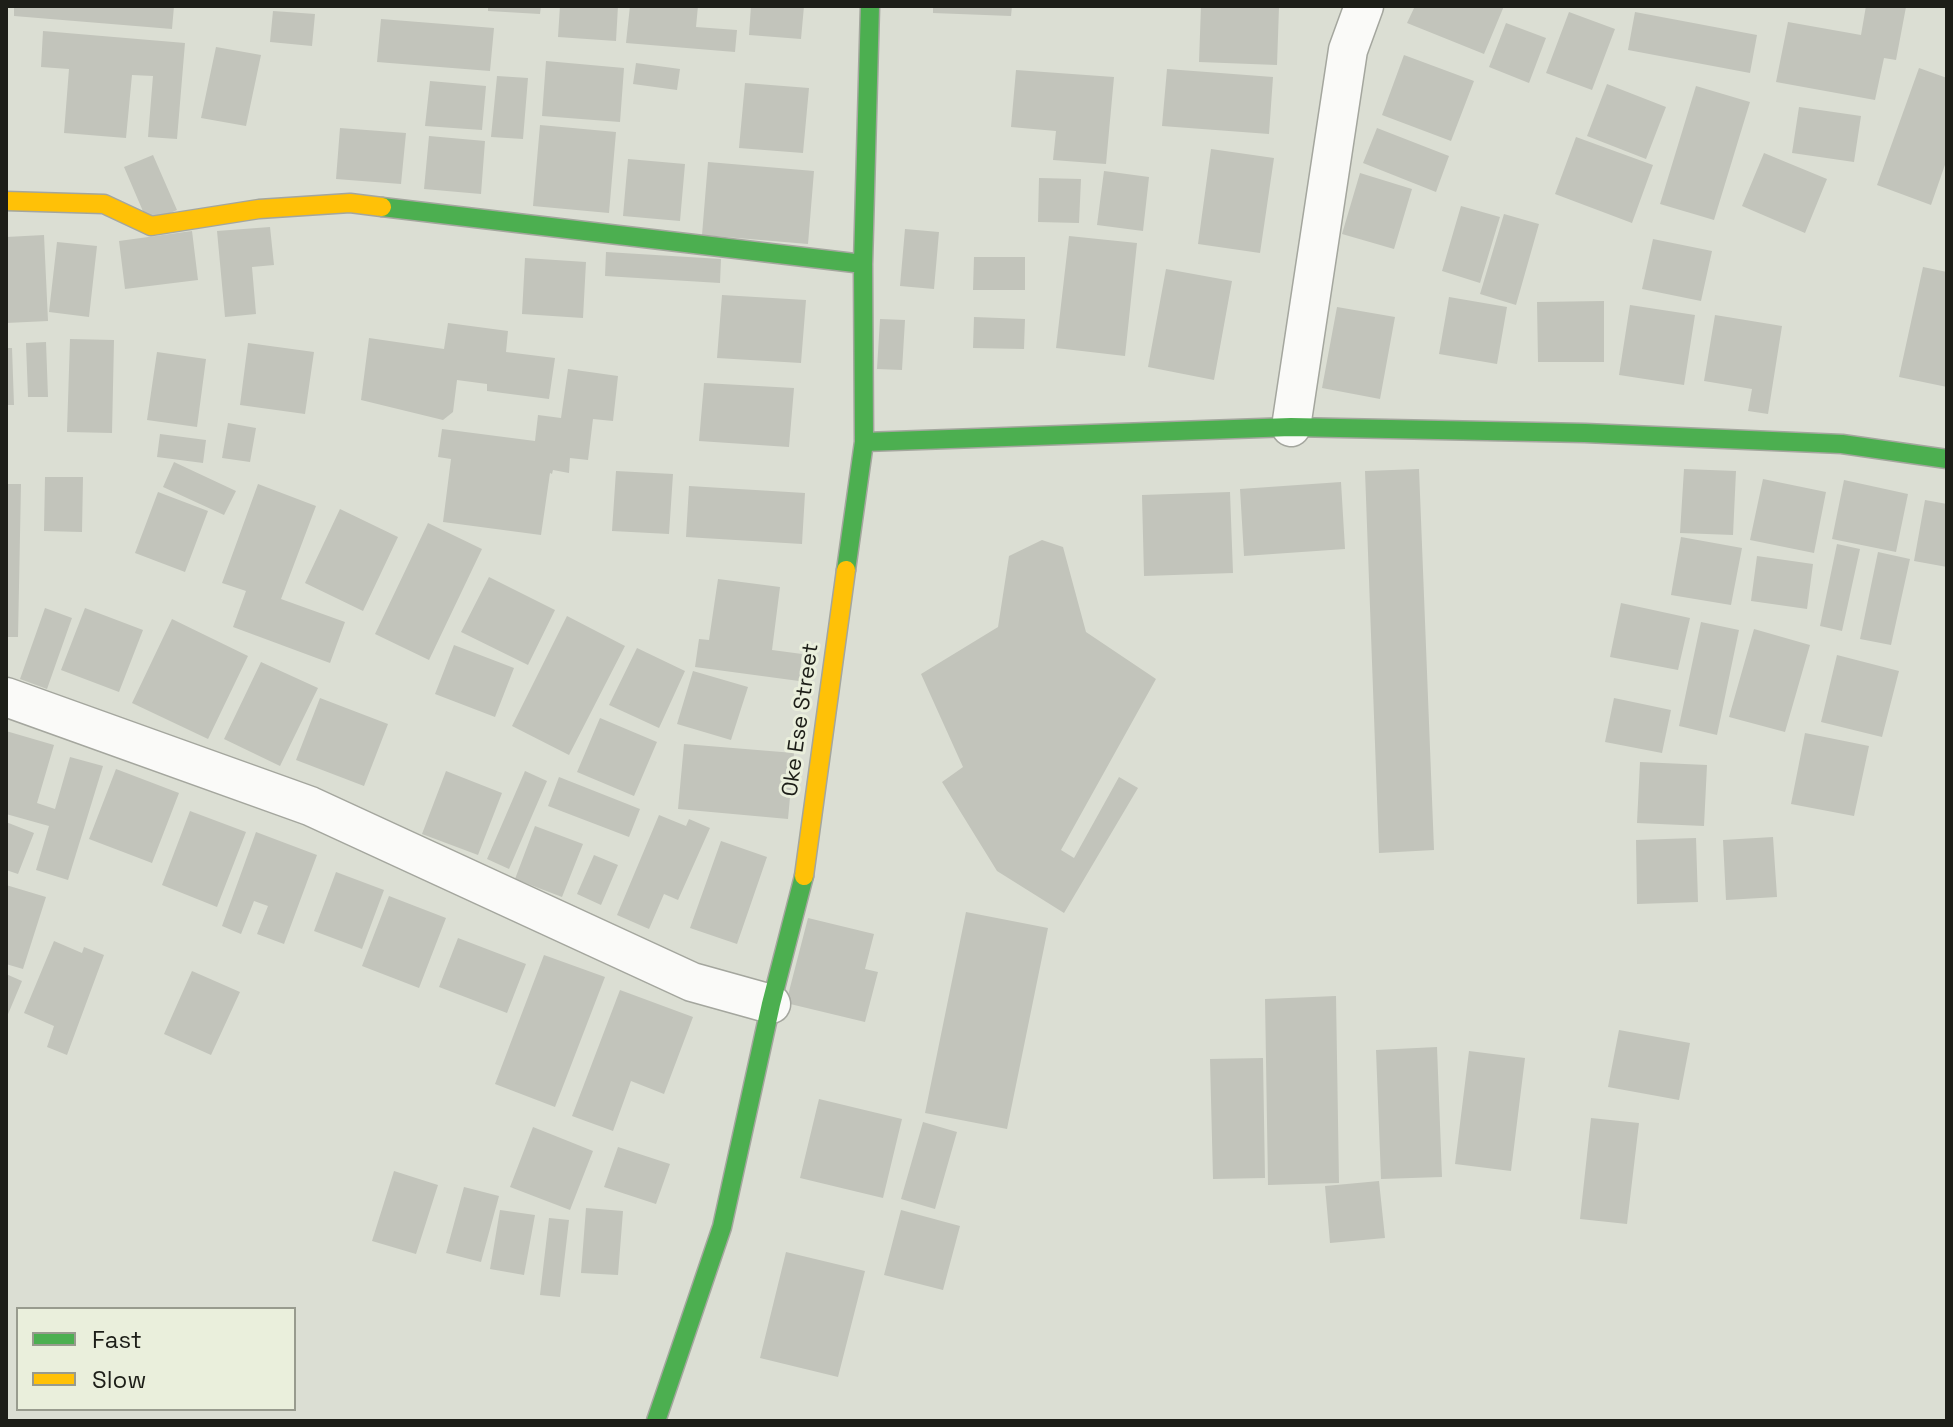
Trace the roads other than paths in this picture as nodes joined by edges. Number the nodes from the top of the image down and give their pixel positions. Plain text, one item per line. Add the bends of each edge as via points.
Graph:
1 (870, 6) edge
2 (1364, 6) edge
3 (6, 201) edge
4 (863, 264) junction
5 (1291, 427) junction
6 (864, 442) junction
7 (1947, 459) edge
8 (6, 697) edge
9 (771, 1004) junction
10 (656, 1421) edge

1 - 4 street, Oke Ese Street
2 - 5 street via 1348,50
3 - 4 street via 104,204 151,226 259,209 350,203
4 - 6 street, Oke Ese Street
5 - 6 street
5 - 7 street via 1842,444
6 - 9 street, Oke Ese Street via 803,882
8 - 9 street via 310,806 692,982
9 - 10 street, Oke Ese Street via 722,1227

